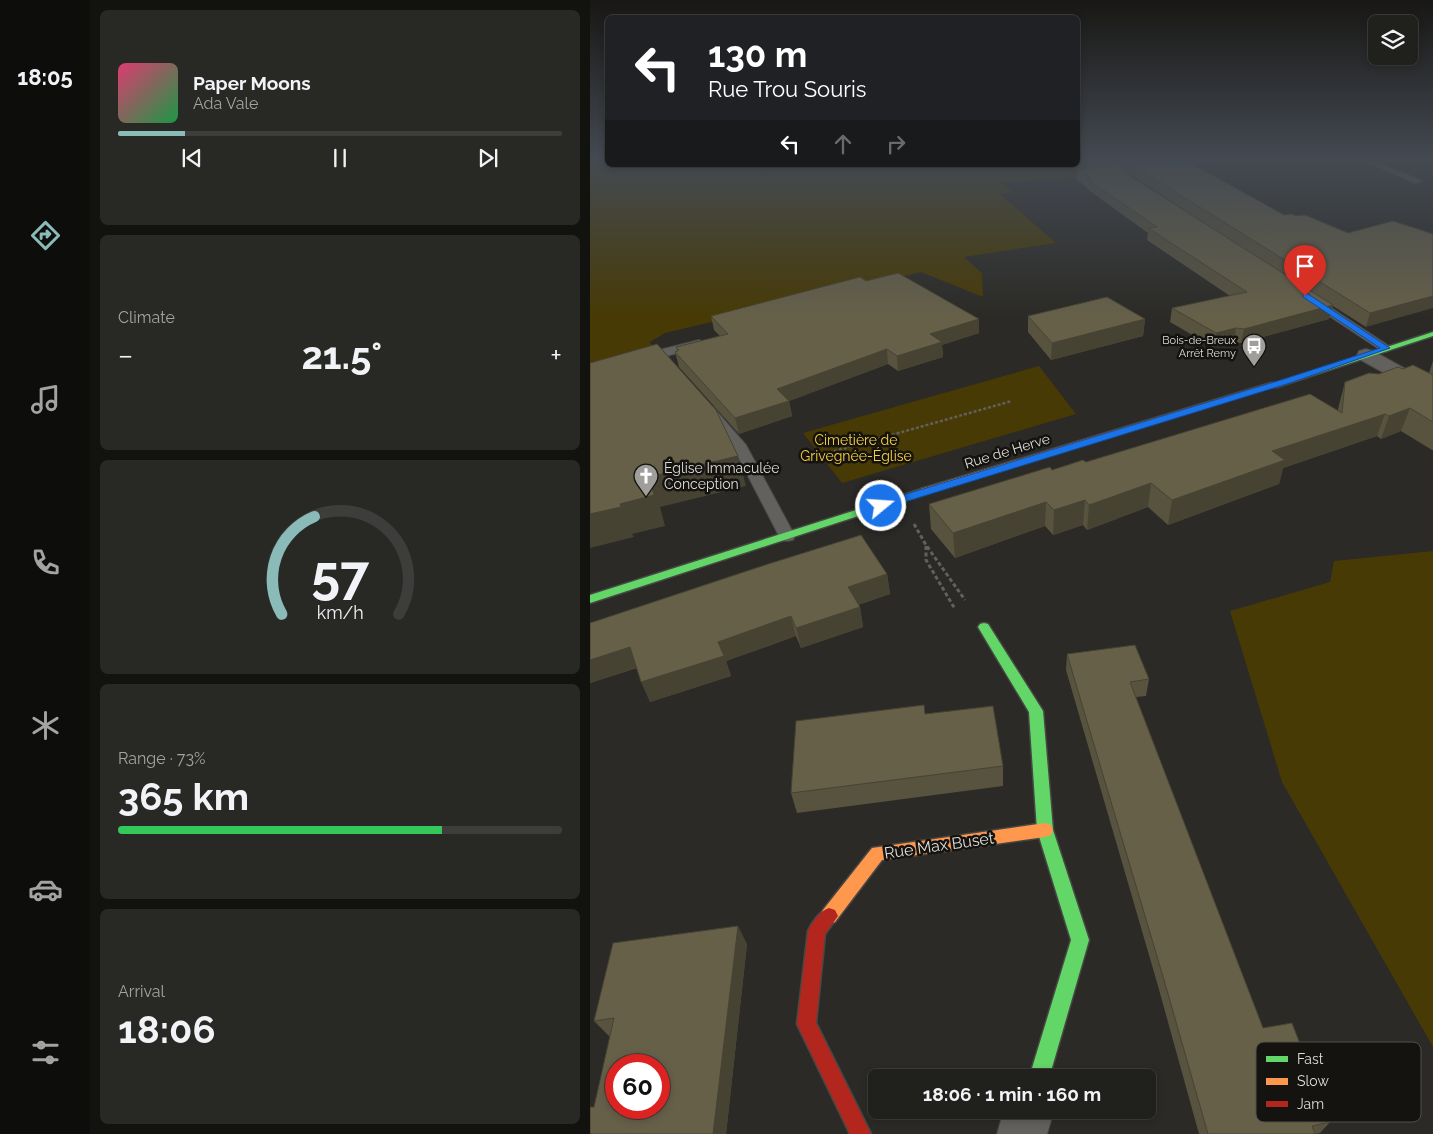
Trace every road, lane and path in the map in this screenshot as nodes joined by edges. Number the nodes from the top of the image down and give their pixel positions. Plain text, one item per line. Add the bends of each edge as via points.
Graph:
1 (1303, 294) edge
2 (1433, 334) edge
3 (711, 341) edge
4 (1386, 348) junction
5 (1366, 355) junction
6 (678, 375) edge
7 (1433, 392) edge
8 (696, 396) edge
9 (1012, 401) dead end
10 (810, 458) dead end
11 (787, 536) junction
12 (590, 599) edge
13 (984, 627) junction
14 (1045, 830) junction
15 (1042, 1069) edge
16 (1026, 1119) edge
17 (861, 1134) edge
18 (1022, 1134) edge

1 - 4 lane
2 - 4 main road, Rue de Herve
3 - 6 lane via 659,354
4 - 5 main road, Rue de Herve
5 - 7 street
5 - 11 main road, Rue de Herve
8 - 11 lane via 740,445
9 - 10 path
11 - 12 main road, Rue de Herve
13 - 13 path via 960,618 926,560 926,545
13 - 14 main road via 1036,711
14 - 15 main road via 1080,940
14 - 17 main road, Rue Max Buset via 878,853 817,931 806,1024
16 - 18 street

